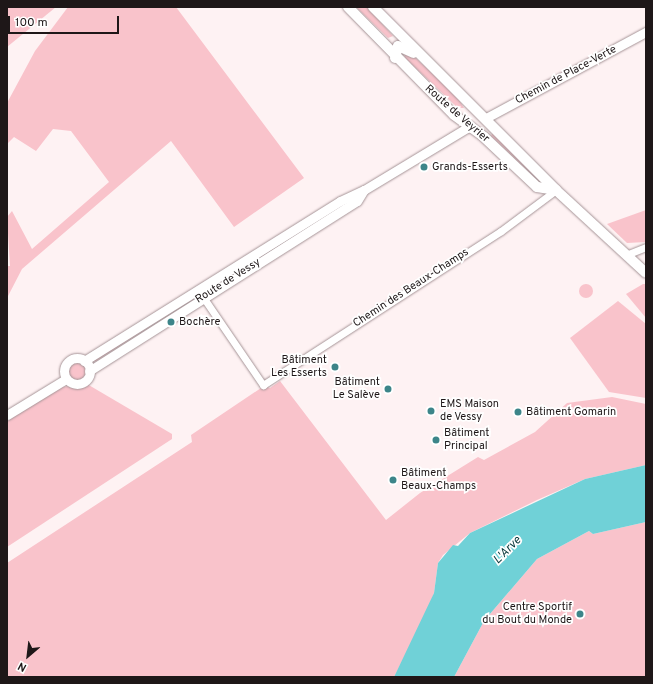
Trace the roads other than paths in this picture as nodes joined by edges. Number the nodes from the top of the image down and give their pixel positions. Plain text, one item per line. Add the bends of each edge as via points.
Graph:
1 (348, 7) edge
2 (373, 7) edge
3 (646, 32) edge
4 (395, 58) junction
5 (445, 76) junction
6 (486, 118) junction
7 (470, 126) junction
8 (556, 190) junction
9 (646, 247) edge
10 (626, 255) junction
11 (646, 273) edge
12 (201, 294) junction
13 (84, 361) junction
14 (89, 371) junction
15 (66, 379) junction
16 (7, 415) edge

1 - 4 main road, Route de Veyrier
2 - 5 main road, Route de Veyrier
3 - 6 street, Chemin de Place-Verte
4 - 5 main road via 396,48 407,46 434,72
4 - 7 main road, Route de Veyrier
5 - 6 main road, Route de Veyrier
6 - 7 main road
6 - 8 main road, Route de Veyrier
7 - 8 main road, Route de Veyrier via 537,187
7 - 12 street, Route de Vessy via 364,190 357,201
8 - 10 main road, Route de Veyrier
8 - 12 street, Chemin des Beaux-Champs via 501,231 263,385
9 - 10 street
10 - 11 main road, Route de Veyrier
12 - 13 street, Route de Vessy
12 - 14 street, Route de Vessy
13 - 14 street
13 - 15 street via 68,361 64,370
14 - 15 street via 81,383
15 - 16 street

